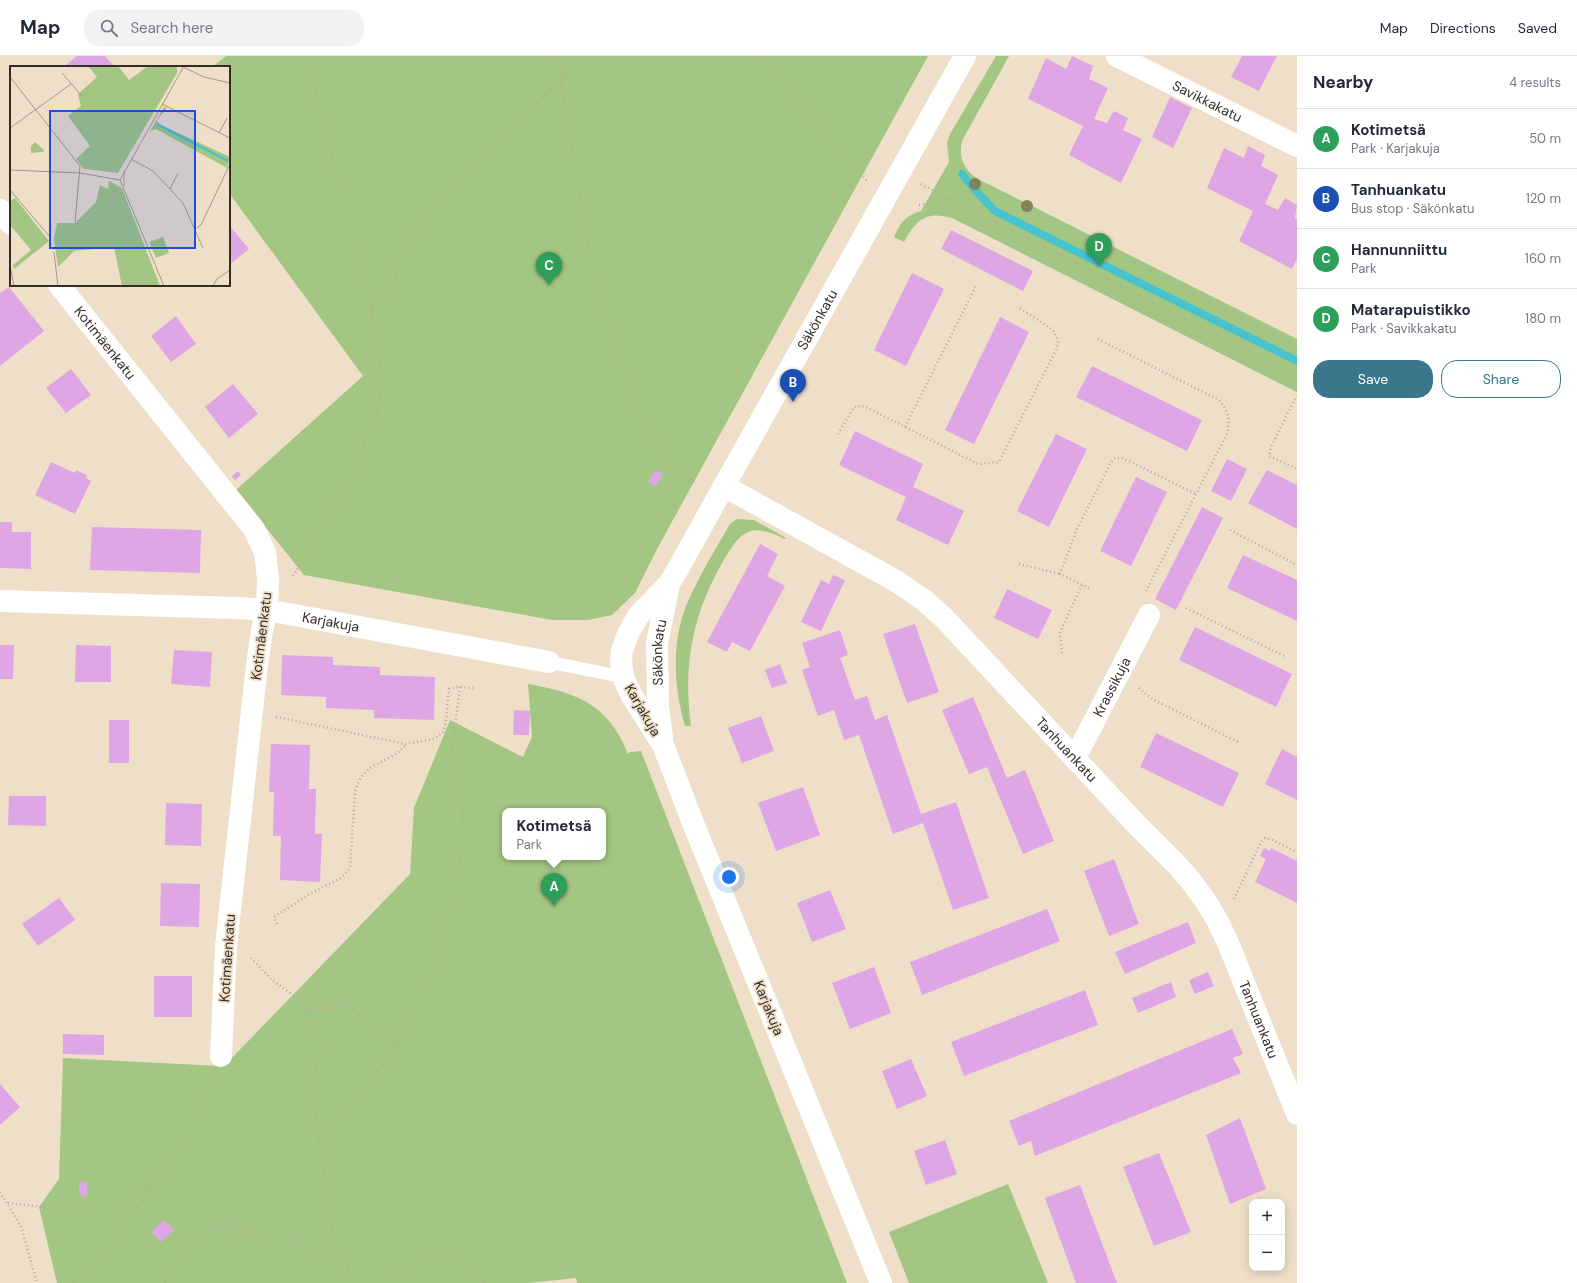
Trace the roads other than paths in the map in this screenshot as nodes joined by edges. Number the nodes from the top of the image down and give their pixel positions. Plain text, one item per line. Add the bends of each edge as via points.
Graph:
1 (965, 56) edge
2 (1117, 56) edge
3 (1297, 146) edge
4 (0, 210) edge
5 (10, 223) edge
6 (60, 286) edge
7 (724, 486) junction
8 (669, 584) junction
9 (0, 601) edge
10 (267, 610) junction
11 (1148, 615) dead end
12 (549, 662) joint
13 (624, 677) junction
14 (663, 745) junction
15 (1075, 758) junction
16 (221, 1056) road end
17 (1297, 1114) edge
18 (880, 1283) edge

1 - 7 street, Säkönkatu
2 - 3 street, Savikkakatu
4 - 5 street
6 - 10 street, Kotimäenkatu via 254,529 265,552 268,579
7 - 8 street, Säkönkatu
7 - 15 street, Tanhuankatu via 873,568 924,600 945,619
8 - 13 street, Säkönkatu via 638,616 628,634 621,661
8 - 14 street, Säkönkatu via 657,643 658,706
9 - 10 street, Karjakuja
10 - 12 street, Karjakuja
10 - 16 street, Kotimäenkatu via 262,630 226,946
11 - 15 street, Krassikuja
12 - 13 lane, Karjakuja
13 - 14 street, Karjakuja via 632,696
14 - 18 street, Karjakuja
15 - 17 street, Tanhuankatu via 1176,864 1207,902 1228,943

